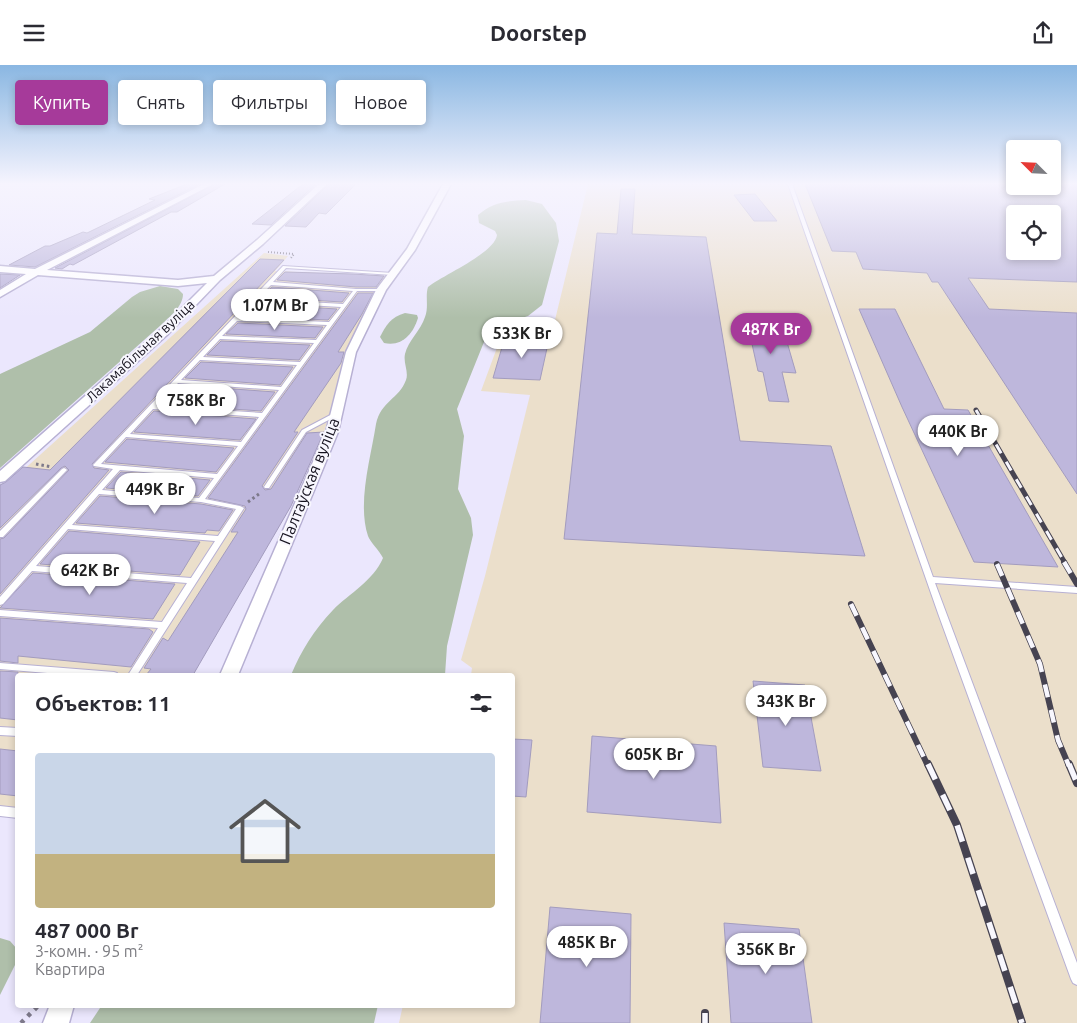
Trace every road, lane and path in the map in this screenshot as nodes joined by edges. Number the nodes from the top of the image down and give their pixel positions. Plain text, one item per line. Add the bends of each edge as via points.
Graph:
1 (118, 229) edge
2 (274, 229) edge
3 (422, 229) edge
4 (806, 229) edge
5 (249, 251) junction
6 (285, 267) junction
7 (0, 269) edge
8 (33, 273) junction
9 (393, 274) junction
10 (217, 278) junction
11 (270, 283) junction
12 (356, 290) junction
13 (381, 290) junction
14 (0, 294) edge
15 (253, 301) junction
16 (344, 306) junction
17 (236, 319) junction
18 (331, 324) junction
19 (218, 337) junction
20 (317, 343) junction
21 (198, 358) junction
22 (301, 364) junction
23 (176, 381) junction
24 (283, 389) junction
25 (151, 407) junction
26 (336, 414) junction
27 (264, 415) junction
28 (124, 435) junction
29 (242, 445) junction
30 (118, 468) junction
31 (64, 470) dead end
32 (219, 476) junction
33 (0, 478) edge
34 (267, 487) joint
35 (97, 493) junction
36 (201, 499) junction
37 (240, 508) junction
38 (66, 527) junction
39 (0, 535) edge
40 (220, 539) junction
41 (30, 568) junction
42 (932, 580) junction
43 (193, 581) junction
44 (1077, 590) edge
45 (0, 602) edge
46 (0, 613) edge
47 (164, 625) junction
48 (0, 666) edge
49 (89, 673) edge
50 (133, 673) edge
51 (230, 673) edge
52 (0, 731) edge
53 (15, 732) edge
54 (0, 811) edge
55 (15, 813) edge
56 (1077, 979) edge
57 (37, 1008) edge
58 (61, 1008) edge
59 (21, 1023) edge
60 (56, 1023) edge

1 - 8 street
2 - 5 street, Лакамабільная вуліца
3 - 9 street, Палтаўская вуліца
4 - 42 lane
5 - 6 path via 294,254
5 - 10 street, Лакамабільная вуліца
6 - 9 lane
6 - 11 lane
7 - 8 street
8 - 10 street via 178,283
8 - 14 street
9 - 13 street, Палтаўская вуліца
10 - 33 street, Лакамабільная вуліца via 163,333
11 - 12 lane
11 - 15 lane
12 - 13 lane
12 - 16 lane
13 - 26 street, Палтаўская вуліца via 351,352
15 - 16 lane
15 - 17 lane
16 - 18 lane
17 - 18 lane
17 - 19 lane
18 - 20 lane
19 - 20 lane
19 - 21 lane
20 - 22 lane
21 - 22 lane
21 - 23 lane
22 - 24 lane
23 - 24 lane
23 - 25 lane
24 - 27 lane
25 - 27 lane
25 - 28 lane
26 - 34 lane via 304,431
26 - 51 street, Палтаўская вуліца via 332,432
27 - 29 lane
28 - 29 lane
28 - 30 lane via 96,465
29 - 32 lane
30 - 32 lane
30 - 35 lane
31 - 39 lane
32 - 36 lane
34 - 37 path
35 - 36 lane
35 - 38 lane
36 - 37 lane
37 - 40 lane
38 - 40 lane
38 - 41 lane
40 - 43 lane
41 - 43 lane
41 - 45 lane
42 - 44 lane
42 - 56 lane
43 - 47 lane
46 - 47 lane
47 - 50 lane
48 - 49 lane
52 - 53 lane
54 - 55 lane
57 - 59 path
58 - 60 street

